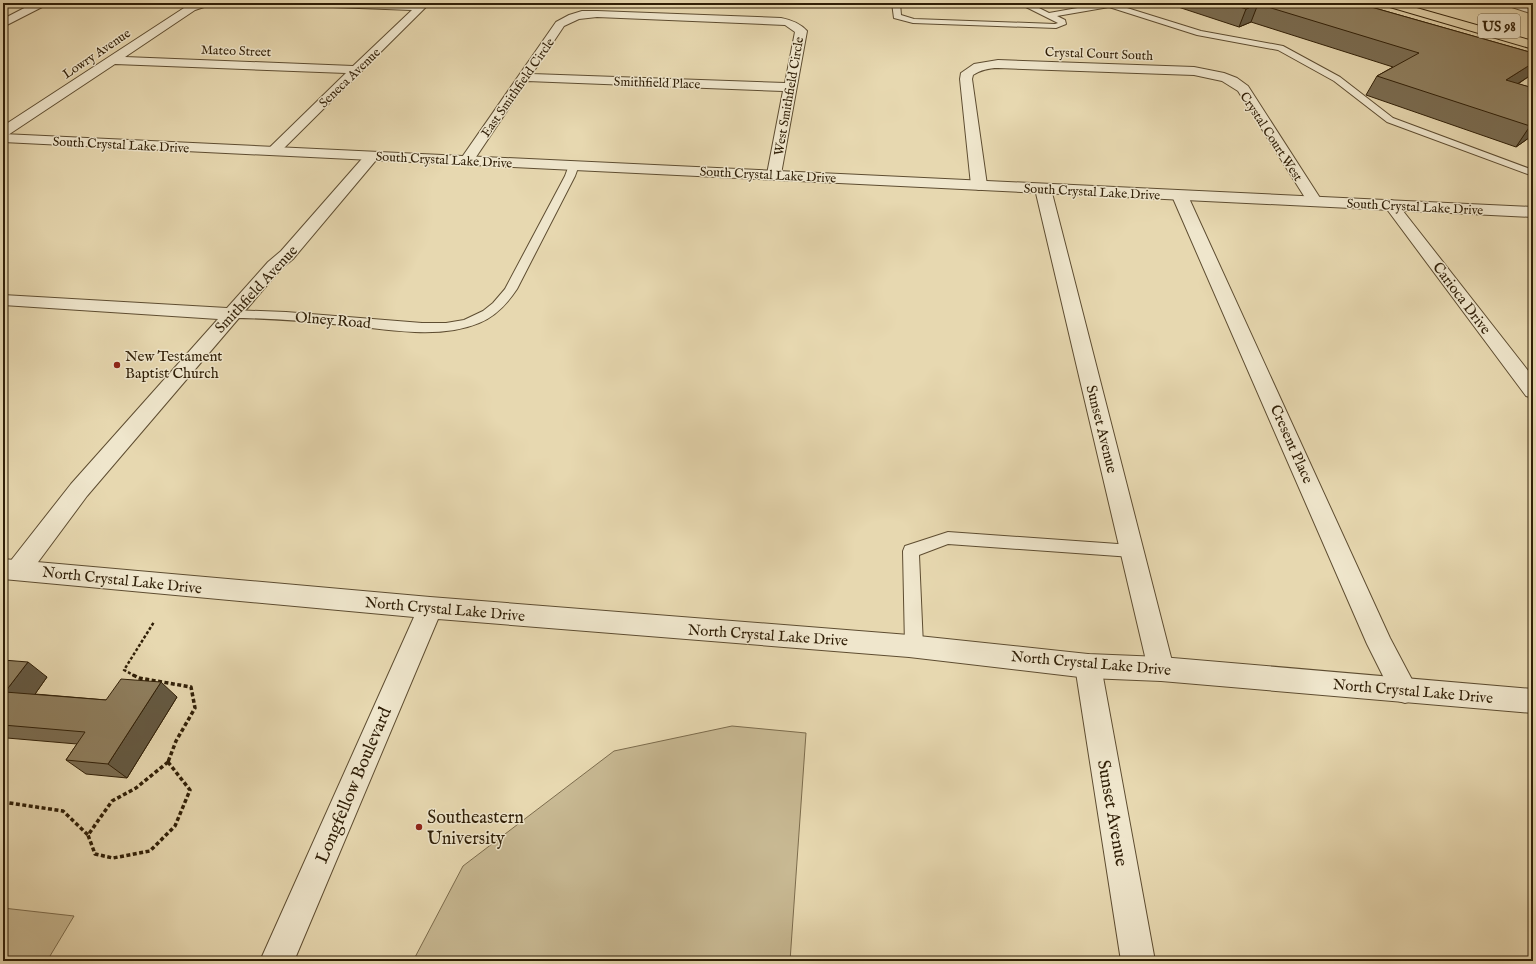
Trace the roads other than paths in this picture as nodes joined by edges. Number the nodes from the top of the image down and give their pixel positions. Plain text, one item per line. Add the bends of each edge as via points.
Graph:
1 (206, 3) edge
2 (306, 3) edge
3 (896, 3) edge
4 (1013, 3) edge
5 (1387, 3) edge
6 (1418, 3) edge
7 (1504, 3) edge
8 (1106, 4) edge
9 (38, 5) edge
10 (422, 5) edge
11 (17, 6) dead end
12 (1533, 12) edge
13 (1046, 15) junction
14 (569, 18) joint
15 (3, 24) edge
16 (1533, 35) edge
17 (1533, 45) edge
18 (114, 60) junction
19 (357, 70) junction
20 (525, 77) junction
21 (1223, 77) joint
22 (790, 87) junction
23 (3, 132) edge
24 (3, 138) edge
25 (273, 151) junction
26 (372, 156) junction
27 (467, 160) junction
28 (574, 165) junction
29 (1533, 173) edge
30 (774, 174) junction
31 (979, 185) junction
32 (1043, 189) junction
33 (1180, 196) junction
34 (1314, 201) junction
35 (1391, 205) junction
36 (1533, 212) edge
37 (3, 300) edge
38 (231, 314) junction
39 (1533, 391) edge
40 (1132, 551) junction
41 (10, 570) edge
42 (430, 608) junction
43 (914, 646) junction
44 (1088, 666) junction
45 (1161, 669) junction
46 (1405, 691) junction
47 (1533, 701) edge
48 (277, 961) edge
49 (1138, 961) edge

1 - 18 street, Lowry Avenue via 191,8
2 - 10 street
3 - 13 lane via 897,16 913,21 1056,26 1062,24
4 - 13 lane via 1022,3
5 - 17 main road, US 98
6 - 16 main road, US 98
7 - 12 lane
8 - 13 lane
8 - 29 lane via 1200,33 1280,48 1337,79 1390,120
9 - 11 street
9 - 15 street
10 - 19 street, Seneca Avenue
14 - 20 street, East Smithfield Circle via 560,24
14 - 22 street, West Smithfield Circle via 580,14 597,14 790,23 801,31
18 - 19 street, Mateo Street
18 - 23 street, Lowry Avenue
19 - 25 street, Seneca Avenue
20 - 22 street, Smithfield Place
20 - 27 street, East Smithfield Circle
21 - 31 street, Crystal Court South via 1194,71 998,64 985,64 973,68 967,73 966,79
21 - 34 street, Crystal Court West via 1243,89
22 - 30 street, West Smithfield Circle
24 - 25 street, South Crystal Lake Drive
25 - 26 street, South Crystal Lake Drive
26 - 27 street, South Crystal Lake Drive
26 - 38 street, Smithfield Avenue via 287,255
27 - 28 street, South Crystal Lake Drive
28 - 30 street, South Crystal Lake Drive
28 - 38 lane, Olney Road via 512,289 501,304 485,316 451,326 421,327 259,313
30 - 31 street, South Crystal Lake Drive
31 - 32 street, South Crystal Lake Drive
32 - 33 street, South Crystal Lake Drive
32 - 40 street, Sunset Avenue
33 - 34 street, South Crystal Lake Drive
33 - 46 street, Cresent Place via 1380,644
34 - 35 street, South Crystal Lake Drive
35 - 36 street, South Crystal Lake Drive
35 - 39 street, Carioca Drive
37 - 38 street, Olney Road
38 - 41 street, Smithfield Avenue
40 - 43 lane via 948,538 911,551
40 - 45 street, Sunset Avenue
41 - 42 street, North Crystal Lake Drive
42 - 43 street, North Crystal Lake Drive
42 - 48 street, Longfellow Boulevard
43 - 44 street, North Crystal Lake Drive
44 - 45 street, North Crystal Lake Drive
44 - 49 street, Sunset Avenue
45 - 46 street, North Crystal Lake Drive
46 - 47 street, North Crystal Lake Drive

